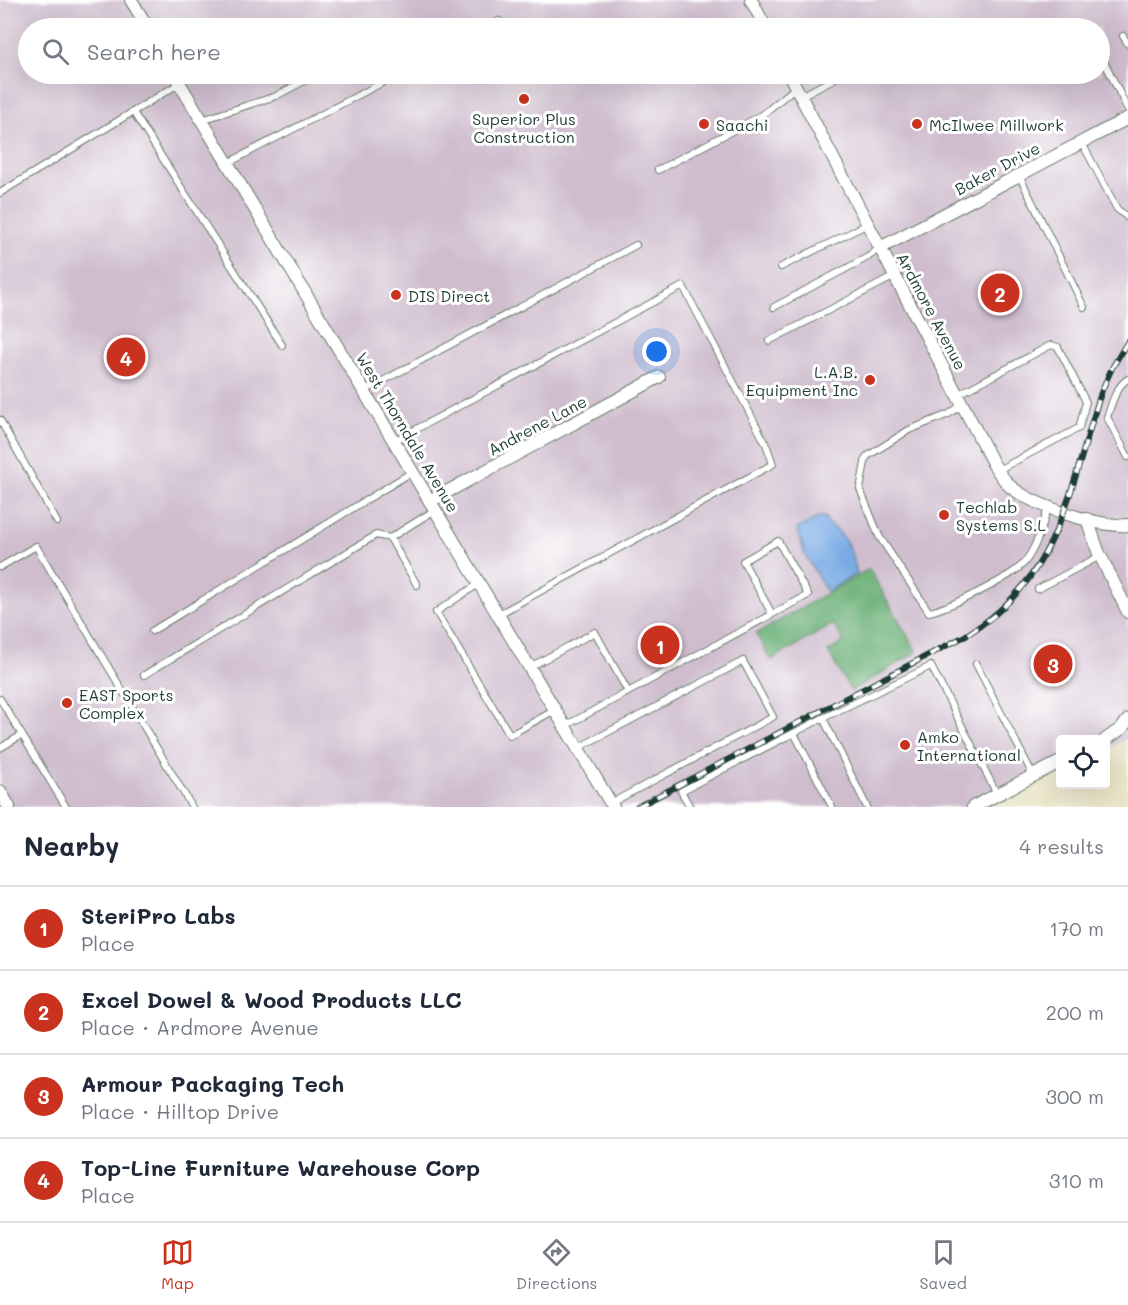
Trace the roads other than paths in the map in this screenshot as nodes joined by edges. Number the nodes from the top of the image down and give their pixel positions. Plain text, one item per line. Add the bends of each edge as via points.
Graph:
1 (130, 0) edge
2 (751, 0) edge
3 (142, 18) edge
4 (761, 18) edge
5 (1124, 36) dead end
6 (1128, 44) edge
7 (1110, 73) edge
8 (169, 84) edge
9 (181, 84) edge
10 (298, 84) edge
11 (380, 84) edge
12 (795, 84) edge
13 (817, 84) edge
14 (799, 91) junction
15 (1128, 110) edge
16 (133, 112) junction
17 (1128, 118) edge
18 (202, 120) junction
19 (1082, 143) junction
20 (228, 163) junction
21 (658, 170) dead end
22 (1019, 175) junction
23 (0, 193) edge
24 (1128, 218) edge
25 (868, 224) junction
26 (636, 245) dead end
27 (880, 248) junction
28 (781, 267) dead end
29 (895, 276) junction
30 (774, 307) dead end
31 (1084, 308) dead end
32 (769, 341) dead end
33 (282, 345) dead end
34 (659, 377) dead end
35 (1128, 379) edge
36 (364, 391) junction
37 (960, 400) junction
38 (0, 420) edge
39 (394, 441) junction
40 (1128, 457) edge
41 (998, 470) junction
42 (412, 471) junction
43 (432, 506) junction
44 (1048, 508) junction
45 (1087, 519) junction
46 (57, 522) dead end
47 (1128, 525) edge
48 (390, 538) junction
49 (1100, 555) junction
50 (0, 567) edge
51 (480, 583) junction
52 (417, 585) dead end
53 (1038, 589) dead end
54 (1128, 612) edge
55 (499, 614) junction
56 (772, 614) junction
57 (152, 631) dead end
58 (976, 664) dead end
59 (530, 667) junction
60 (144, 675) dead end
61 (628, 692) junction
62 (0, 699) edge
63 (555, 710) junction
64 (823, 718) junction
65 (1128, 720) edge
66 (565, 726) junction
67 (794, 733) junction
68 (22, 735) junction
69 (1110, 736) edge
70 (0, 748) edge
71 (578, 748) junction
72 (1056, 764) edge
73 (1034, 776) junction
74 (0, 791) edge
75 (997, 795) junction
76 (612, 805) edge
77 (9, 807) edge
78 (66, 807) edge
79 (192, 807) edge
80 (690, 807) edge
81 (832, 807) edge
82 (867, 807) edge
83 (973, 807) edge

1 - 3 street
2 - 4 street
5 - 6 lane
7 - 15 lane
8 - 16 lane
9 - 18 street, West Thorndale Avenue
10 - 18 lane via 276,96
11 - 20 lane
12 - 14 street, Ardmore Avenue
13 - 14 lane
14 - 21 lane
14 - 25 street, Ardmore Avenue
16 - 23 lane
16 - 33 lane
17 - 19 street, Baker Drive
18 - 20 street, West Thorndale Avenue
19 - 22 street, Baker Drive
19 - 24 lane via 1117,209
20 - 36 street, West Thorndale Avenue
22 - 27 street, Baker Drive
22 - 31 lane
25 - 27 street, Ardmore Avenue
25 - 28 lane
26 - 36 lane
27 - 29 street, Ardmore Avenue
27 - 30 lane
29 - 32 lane
29 - 37 street, Ardmore Avenue
34 - 43 street, Andrene Lane
35 - 40 lane via 1114,396 1107,417
36 - 39 street, West Thorndale Avenue
37 - 41 street, Ardmore Avenue
37 - 41 lane via 1051,345 1058,346 1086,402 1079,428
37 - 44 lane via 949,414 909,430 866,457 860,489 879,536 929,612 949,607 1023,563 1036,543
38 - 46 lane
39 - 42 street, West Thorndale Avenue
39 - 55 lane via 683,286 773,464
41 - 44 street, Ardmore Avenue via 1008,485
42 - 43 street, West Thorndale Avenue
42 - 57 lane
43 - 48 lane
43 - 51 street, West Thorndale Avenue
44 - 45 street, Ardmore Avenue
45 - 47 street, Ardmore Avenue
45 - 49 street
48 - 52 lane
48 - 60 lane via 376,535
49 - 53 lane
49 - 54 street
50 - 79 lane via 36,546
51 - 55 street, West Thorndale Avenue
51 - 63 lane via 436,612 510,735
55 - 59 street, West Thorndale Avenue
56 - 56 lane via 808,595 778,541 743,561
56 - 61 lane
58 - 73 lane
59 - 61 lane via 595,633
59 - 63 street, West Thorndale Avenue
61 - 66 lane
62 - 68 lane
63 - 66 street, West Thorndale Avenue
64 - 67 lane
64 - 75 lane via 931,666
64 - 82 lane
65 - 69 street
66 - 71 street, West Thorndale Avenue
67 - 80 lane via 681,791
67 - 81 lane
68 - 70 lane
68 - 78 lane
71 - 76 street, West Thorndale Avenue
71 - 76 lane via 743,661 773,717
72 - 73 street
73 - 75 street
74 - 77 street
75 - 83 street

